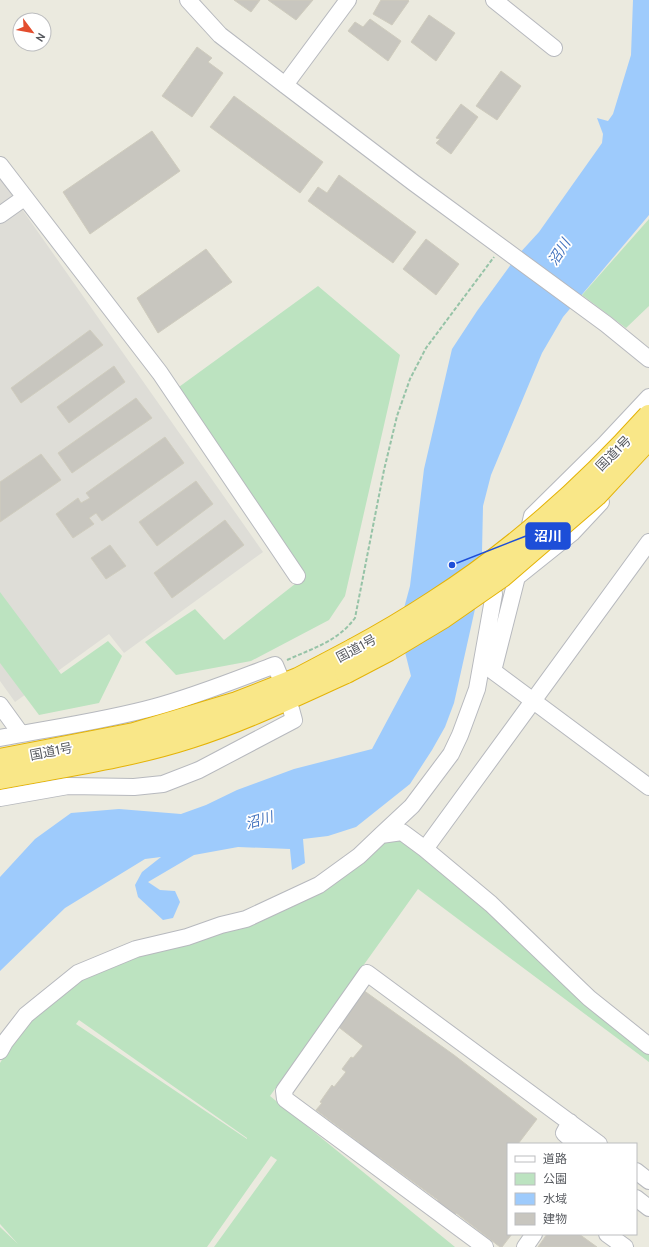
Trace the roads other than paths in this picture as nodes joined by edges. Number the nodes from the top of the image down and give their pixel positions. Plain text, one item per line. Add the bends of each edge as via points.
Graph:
1 (188, 0) edge
2 (348, 0) edge
3 (494, 0) edge
4 (554, 48) dead end
5 (285, 85) junction
6 (0, 165) edge
7 (24, 198) junction
8 (0, 216) edge
9 (649, 359) edge
10 (649, 397) edge
11 (649, 416) edge
12 (649, 438) edge
13 (649, 450) edge
14 (649, 542) edge
15 (296, 576) dead end
16 (517, 577) junction
17 (494, 594) dead end
18 (278, 671) road end
19 (533, 700) junction
20 (0, 705) edge
21 (291, 709) dead end
22 (21, 734) junction
23 (0, 738) edge
24 (0, 760) edge
25 (0, 778) edge
26 (649, 787) edge
27 (0, 798) edge
28 (381, 835) junction
29 (426, 849) junction
30 (649, 1046) edge
31 (0, 1051) edge
32 (570, 1122) junction
33 (575, 1143) edge
34 (598, 1143) edge
35 (637, 1172) edge
36 (649, 1181) edge
37 (637, 1199) edge
38 (649, 1208) edge
39 (533, 1235) edge
40 (608, 1235) edge
41 (485, 1247) edge
42 (524, 1247) edge
43 (625, 1247) edge

1 - 5 street via 220,35
2 - 5 street
3 - 4 street
5 - 9 street via 606,324
6 - 7 street
7 - 8 street
7 - 15 street via 160,373
10 - 16 street via 532,516
11 - 24 highway, 国道1号, bridge via 584,482 505,552 435,602 354,650 298,679 237,703 134,734
12 - 25 highway, 国道1号, bridge via 596,495 502,576 443,617 388,650 238,721 188,738 136,752
13 - 16 street via 572,533
14 - 19 street
16 - 19 street via 493,671
17 - 28 street via 477,689 460,735 451,754 412,806
18 - 22 street via 106,719
19 - 26 street
19 - 29 street
20 - 22 street
21 - 27 street via 294,720 199,770 163,784 134,787 68,786
22 - 23 street
28 - 29 street via 402,832
28 - 31 street via 359,856 319,885 246,919 136,949 78,973 26,1015
29 - 30 street via 491,904 589,998
32 - 33 street via 564,1133
32 - 34 street
32 - 41 street via 367,973 284,1091 286,1099
35 - 36 street
37 - 38 street
39 - 42 street
40 - 43 street

